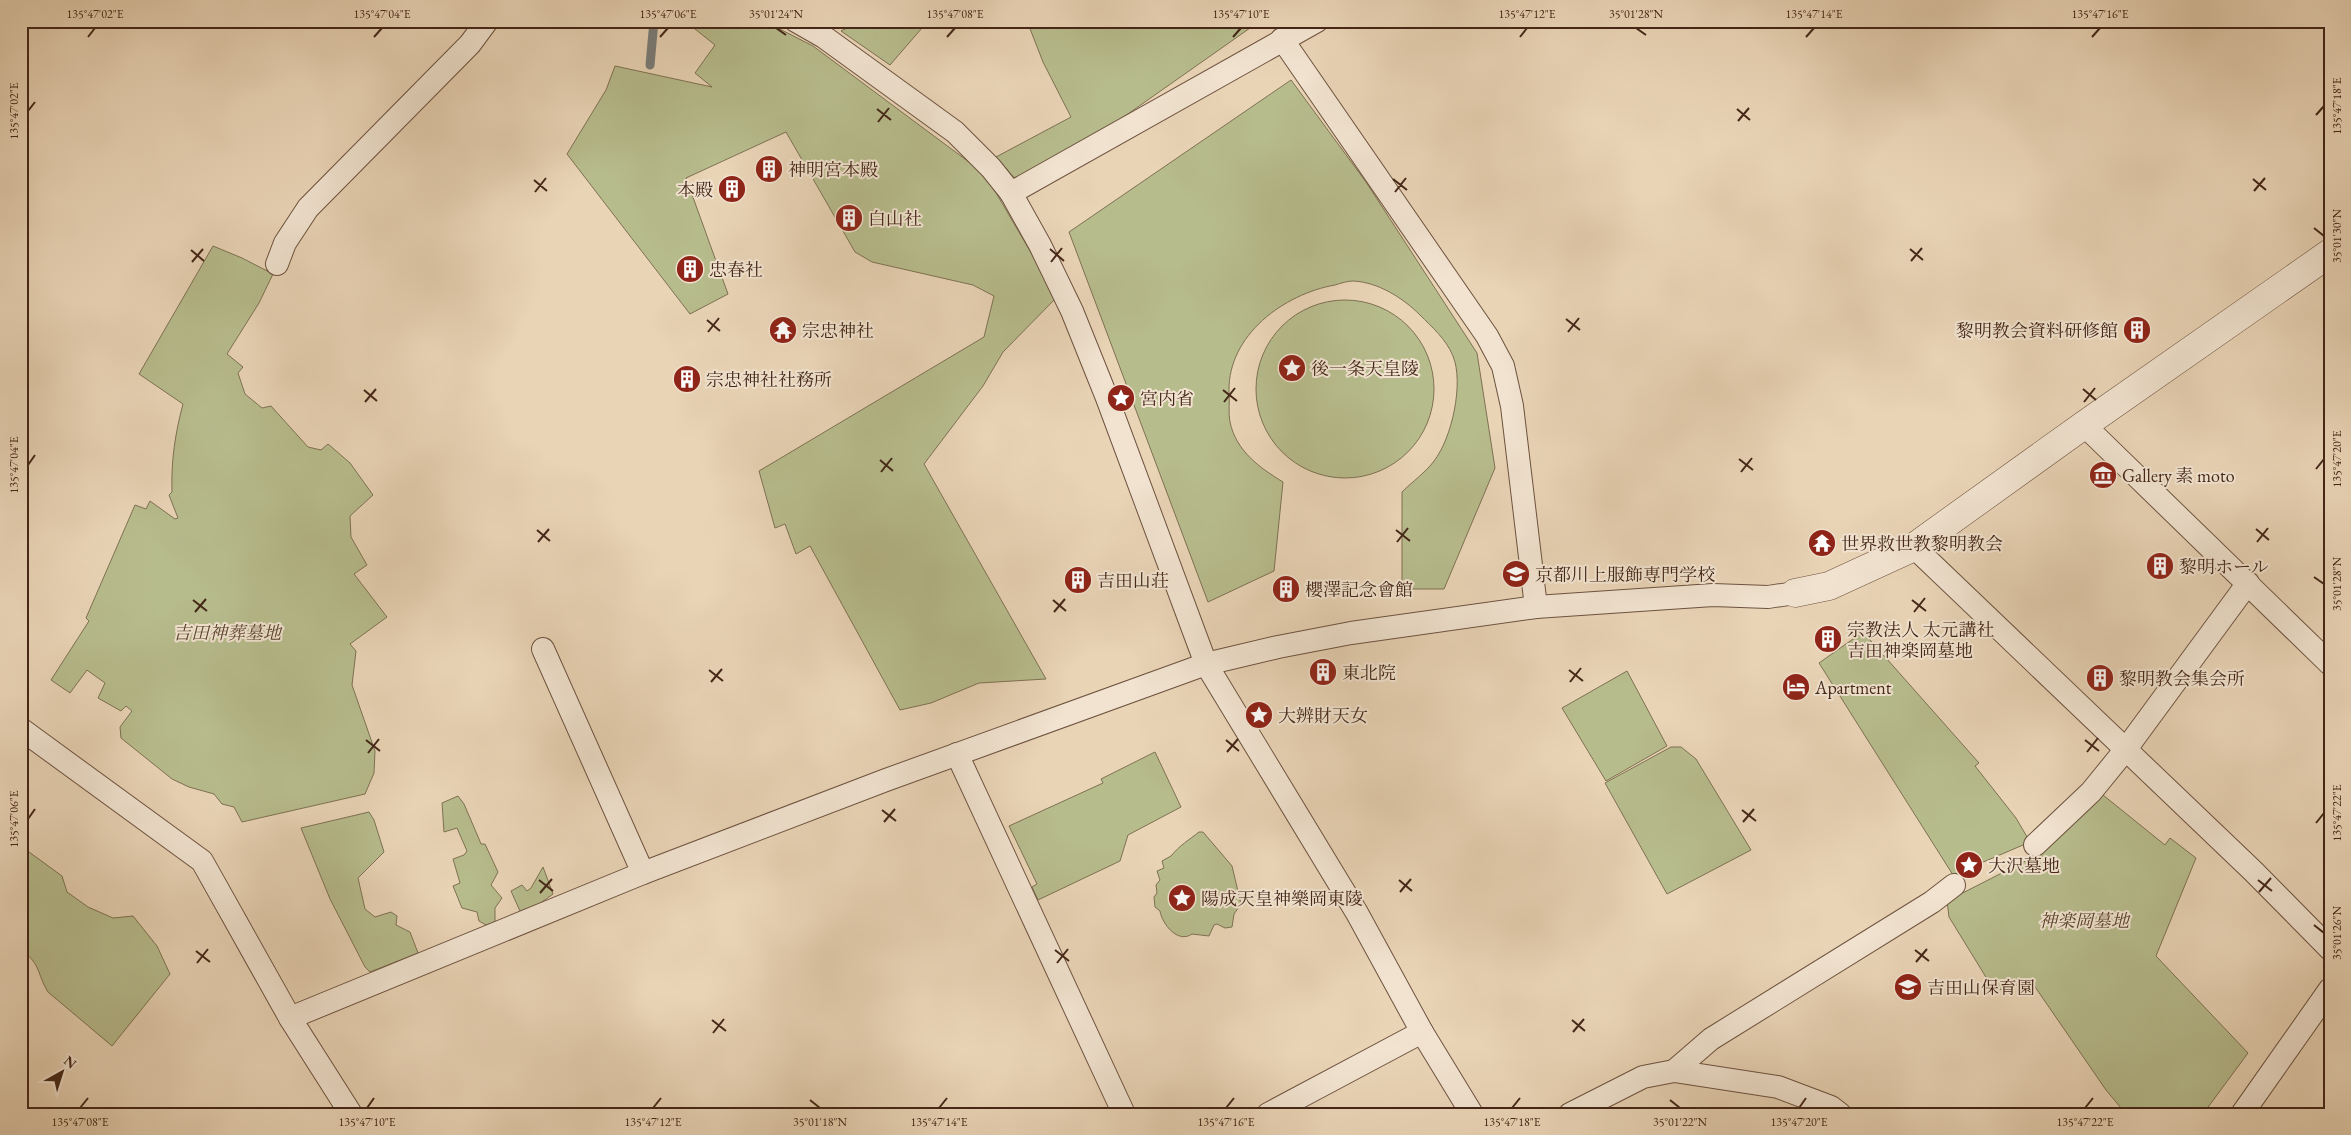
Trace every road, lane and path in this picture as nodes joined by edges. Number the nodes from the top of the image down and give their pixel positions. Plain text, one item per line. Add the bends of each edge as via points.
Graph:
1 (487, 21) edge
2 (796, 21) edge
3 (1317, 21) edge
4 (1282, 40) junction
5 (1011, 193) junction
6 (2330, 253) edge
7 (277, 264) dead end
8 (2084, 425) junction
9 (1914, 547) junction
10 (2248, 583) junction
11 (1795, 593) joint
12 (1536, 607) junction
13 (543, 650) dead end
14 (1206, 664) junction
15 (2330, 664) edge
16 (21, 729) edge
17 (2126, 750) junction
18 (957, 754) junction
19 (2035, 845) dead end
20 (644, 873) junction
21 (1954, 885) dead end
22 (2330, 949) edge
23 (2330, 989) edge
24 (290, 1018) junction
25 (1422, 1032) junction
26 (1674, 1070) junction
27 (351, 1114) edge
28 (1124, 1114) edge
29 (1268, 1114) edge
30 (1472, 1114) edge
31 (1570, 1114) edge
32 (1840, 1114) edge
33 (2242, 1114) edge

1 - 7 street via 470,44 308,208 285,243
2 - 5 street via 824,37 955,132
3 - 4 street
4 - 5 street
4 - 12 street via 1487,336 1503,366 1512,406
5 - 14 street via 1072,311
6 - 8 street
8 - 9 street
8 - 10 street
9 - 11 street via 1829,586
9 - 17 street
10 - 15 street
10 - 17 street
11 - 12 street via 1768,597 1714,595
12 - 14 street via 1351,633
13 - 20 street
14 - 18 street
14 - 25 street via 1357,914
16 - 24 street via 202,861
17 - 19 street via 2091,792
17 - 22 street
18 - 20 street
18 - 28 street
20 - 24 street
21 - 26 street via 1925,907 1711,1039
23 - 33 street
24 - 27 street
25 - 29 street
25 - 30 street
26 - 31 street via 1643,1077
26 - 32 street via 1778,1087 1831,1107

